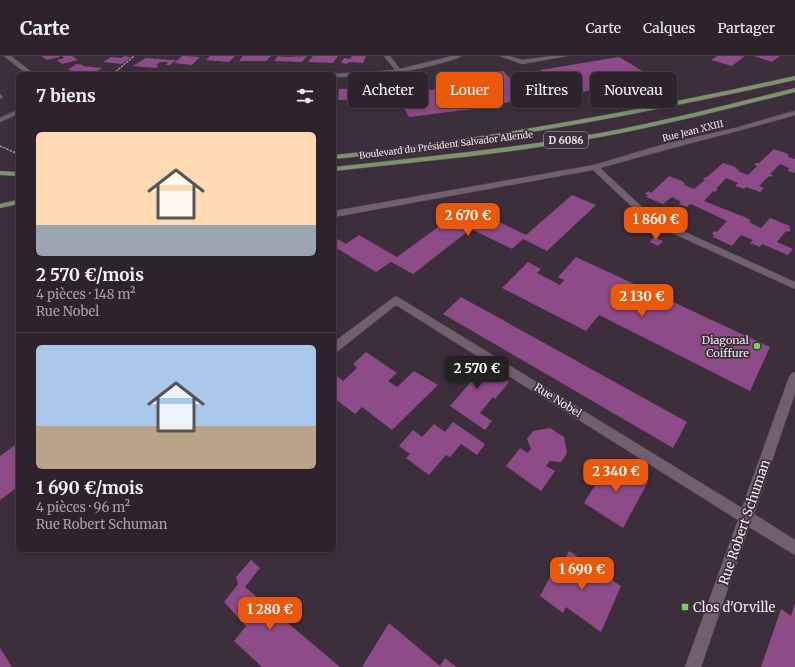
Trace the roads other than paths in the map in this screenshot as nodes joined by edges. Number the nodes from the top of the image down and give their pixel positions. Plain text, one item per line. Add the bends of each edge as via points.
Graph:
1 (7, 56) edge
2 (386, 56) edge
3 (458, 56) edge
4 (503, 56) edge
5 (564, 56) edge
6 (400, 71) junction
7 (28, 72) edge
8 (336, 75) edge
9 (795, 78) edge
10 (795, 90) edge
11 (16, 113) edge
12 (795, 113) edge
13 (0, 120) edge
14 (336, 157) edge
15 (595, 167) junction
16 (336, 169) edge
17 (0, 173) edge
18 (16, 174) edge
19 (16, 202) edge
20 (0, 206) edge
21 (336, 214) edge
22 (795, 286) edge
23 (336, 346) edge
24 (795, 377) edge
25 (746, 517) junction
26 (795, 548) edge
27 (693, 667) edge

1 - 7 street
2 - 6 street
3 - 6 street
4 - 5 street via 522,62
6 - 8 street
9 - 14 main road, Boulevard du Président Salvador Allende / D 6086 via 650,110 495,138
10 - 16 main road, Boulevard du Président Salvador Allende / D 6086 via 667,121 577,138
11 - 13 street
12 - 15 street, Rue Jean XXIII
15 - 21 street
15 - 22 street via 651,220
17 - 18 main road
19 - 20 main road
23 - 25 street, Rue Nobel via 396,300
24 - 25 street, Rue Robert Schuman
25 - 26 street
25 - 27 street, Rue Robert Schuman

